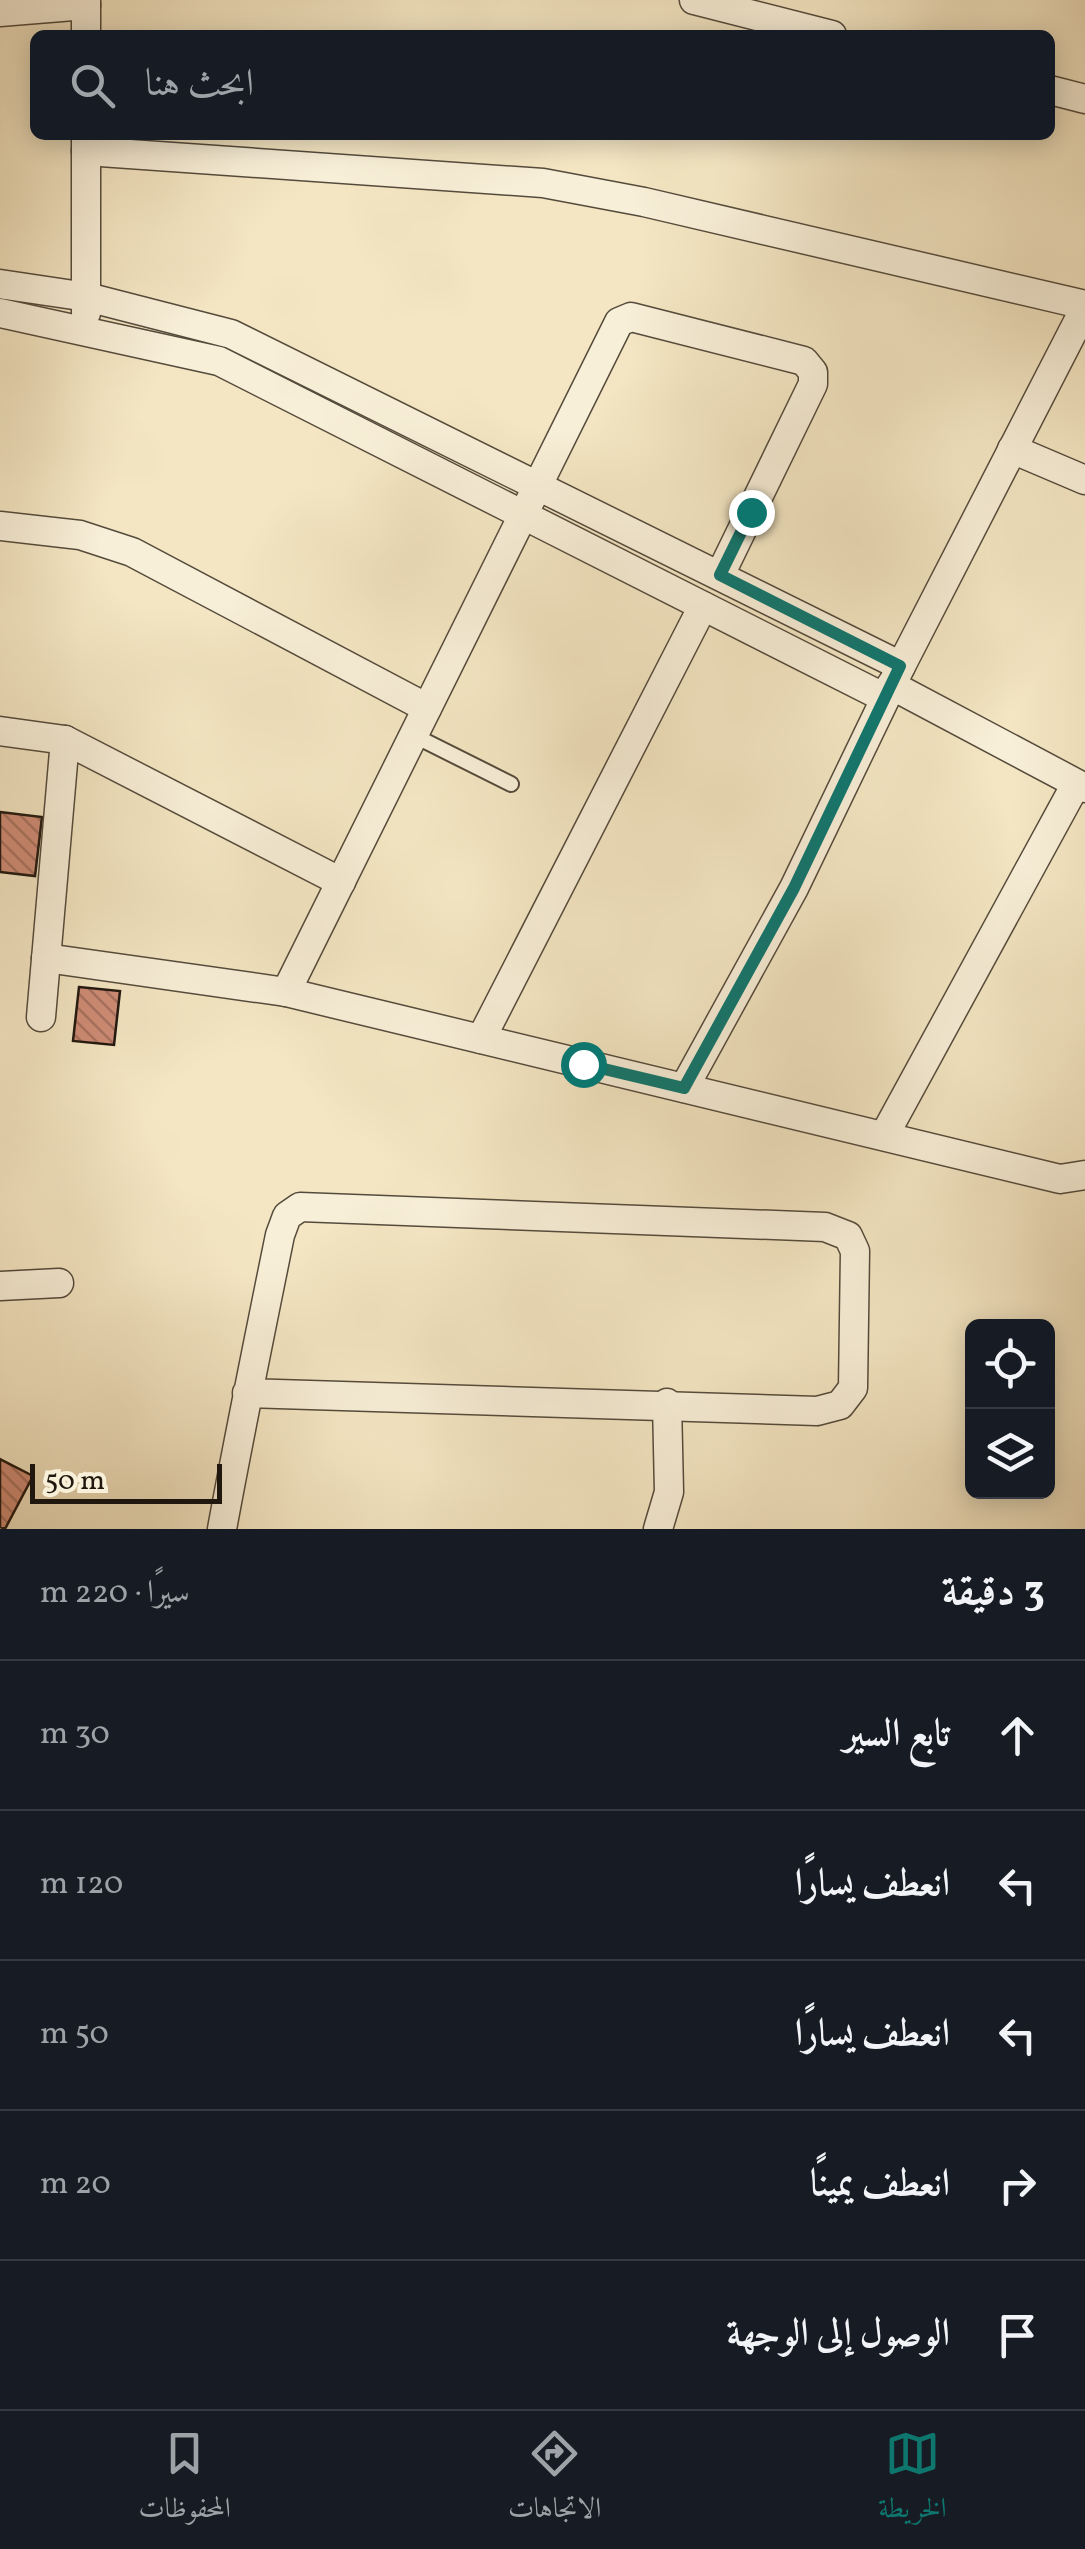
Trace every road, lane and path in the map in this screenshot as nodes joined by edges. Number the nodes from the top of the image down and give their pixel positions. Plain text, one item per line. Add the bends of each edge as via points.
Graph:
1 (694, 0) edge
2 (86, 2) edge
3 (0, 12) edge
4 (86, 30) edge
5 (812, 30) edge
6 (1055, 91) edge
7 (1085, 99) edge
8 (86, 143) edge
9 (0, 284) edge
10 (86, 298) junction
11 (1085, 306) edge
12 (0, 313) edge
13 (86, 328) junction
14 (1012, 450) junction
15 (1085, 480) edge
16 (538, 485) junction
17 (524, 514) junction
18 (0, 526) edge
19 (720, 575) junction
20 (703, 606) junction
21 (892, 683) junction
22 (427, 708) junction
23 (0, 730) edge
24 (414, 736) junction
25 (65, 740) junction
26 (512, 784) dead end
27 (1081, 786) edge
28 (341, 882) junction
29 (46, 958) junction
30 (286, 992) junction
31 (42, 1017) dead end
32 (481, 1040) junction
33 (684, 1088) junction
34 (884, 1136) junction
35 (1085, 1175) edge
36 (59, 1283) dead end
37 (0, 1286) edge
38 (247, 1393) junction
39 (667, 1403) junction
40 (222, 1529) edge
41 (658, 1529) edge

1 - 5 street
2 - 3 street
2 - 4 street
6 - 7 street
8 - 10 street
8 - 11 street via 544,184
9 - 10 street
10 - 13 street
10 - 16 street via 231,334
11 - 14 street
12 - 13 street
13 - 17 street via 219,361
14 - 15 street
14 - 21 street
16 - 17 street
16 - 19 street
16 - 19 street via 619,322 645,319 804,361 813,384
17 - 20 street
17 - 22 street
18 - 22 street via 80,535 132,552
19 - 21 street
20 - 21 street
20 - 32 street
21 - 27 street
21 - 33 street via 794,888
22 - 24 street
23 - 25 street
24 - 26 lane
24 - 28 street
25 - 28 street
25 - 29 street
27 - 34 street
28 - 30 street
29 - 30 street
29 - 31 street
30 - 32 street
32 - 33 street
33 - 34 street
34 - 35 street via 1060,1179
36 - 37 street
38 - 39 street
38 - 39 street via 280,1235 287,1216 300,1207 825,1227 848,1236 855,1252 853,1388 840,1405 817,1411
38 - 40 street
39 - 41 street via 669,1492

